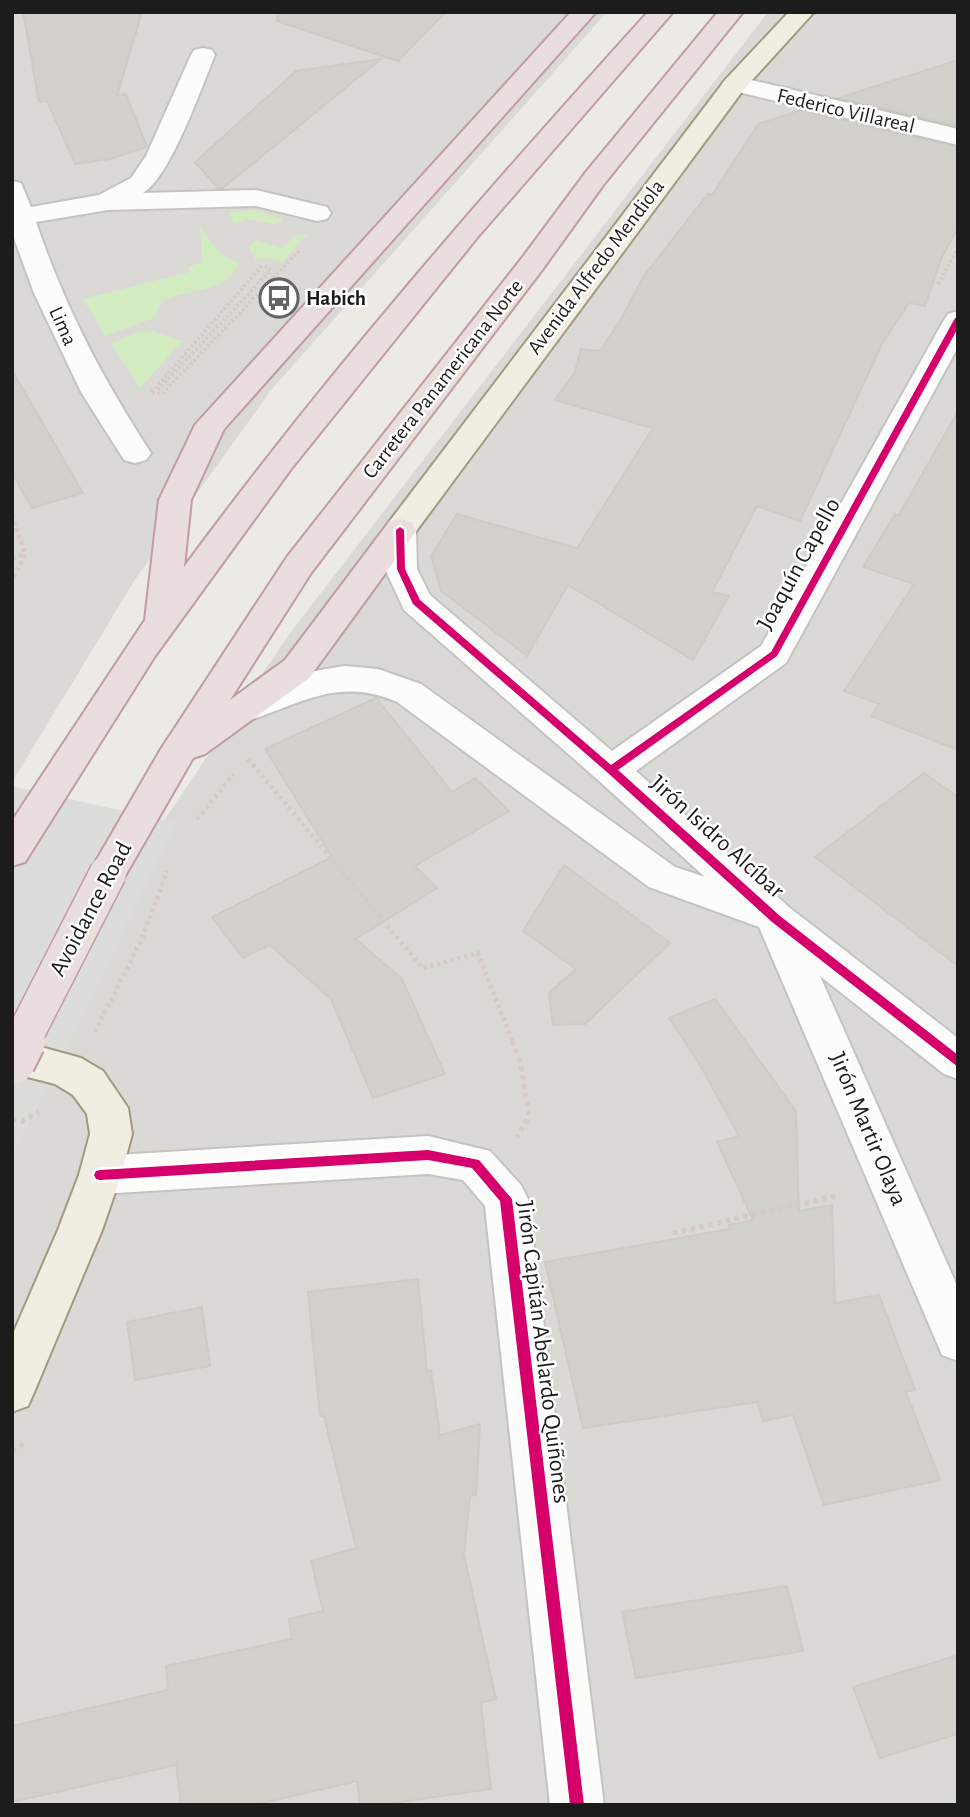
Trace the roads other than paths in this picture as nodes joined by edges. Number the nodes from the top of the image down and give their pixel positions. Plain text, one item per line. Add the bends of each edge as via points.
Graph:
1 (584, 12) edge
2 (661, 12) edge
3 (731, 12) edge
4 (802, 12) edge
5 (203, 55) dead end
6 (735, 84) junction
7 (958, 137) edge
8 (12, 189) edge
9 (107, 202) junction
10 (317, 213) dead end
11 (20, 217) junction
12 (958, 320) edge
13 (135, 453) dead end
14 (400, 530) junction
15 (161, 621) junction
16 (230, 718) junction
17 (174, 758) junction
18 (611, 769) junction
19 (12, 852) edge
20 (776, 919) junction
21 (12, 1059) edge
22 (958, 1062) edge
23 (100, 1175) junction
24 (958, 1340) edge
25 (12, 1390) edge
26 (577, 1805) edge

1 - 15 highway via 210,425 175,500
2 - 15 highway via 539,147 272,472
3 - 17 highway, Carretera Panamericana Norte via 595,178 299,565
4 - 6 main road, Avenida Alfredo Mendiola
5 - 9 street via 152,166 140,184
6 - 7 street, Federico Villareal
6 - 14 main road, Avenida Alfredo Mendiola
8 - 11 street, Lima
9 - 10 street via 256,198
9 - 11 street
11 - 13 street, Lima via 69,341
12 - 18 street, Joaquín Capello via 774,654
14 - 16 highway via 297,669
14 - 18 street, Jirón Isidro Alcíbar via 401,569 416,602
15 - 19 highway
16 - 17 highway
16 - 20 street, Jirón Isidro Alcíbar via 307,686 346,678 378,680 409,694 662,877
17 - 21 highway, Avoidance Road, bridge via 107,873
18 - 20 street, Jirón Isidro Alcíbar
20 - 22 street, Jirón Isidro Alcíbar
20 - 24 street, Jirón Martir Olaya
21 - 23 main road via 72,1073 103,1101 111,1134
23 - 25 main road
23 - 26 street, Jirón Capitán Abelardo Quiñones via 428,1155 475,1164 506,1199

